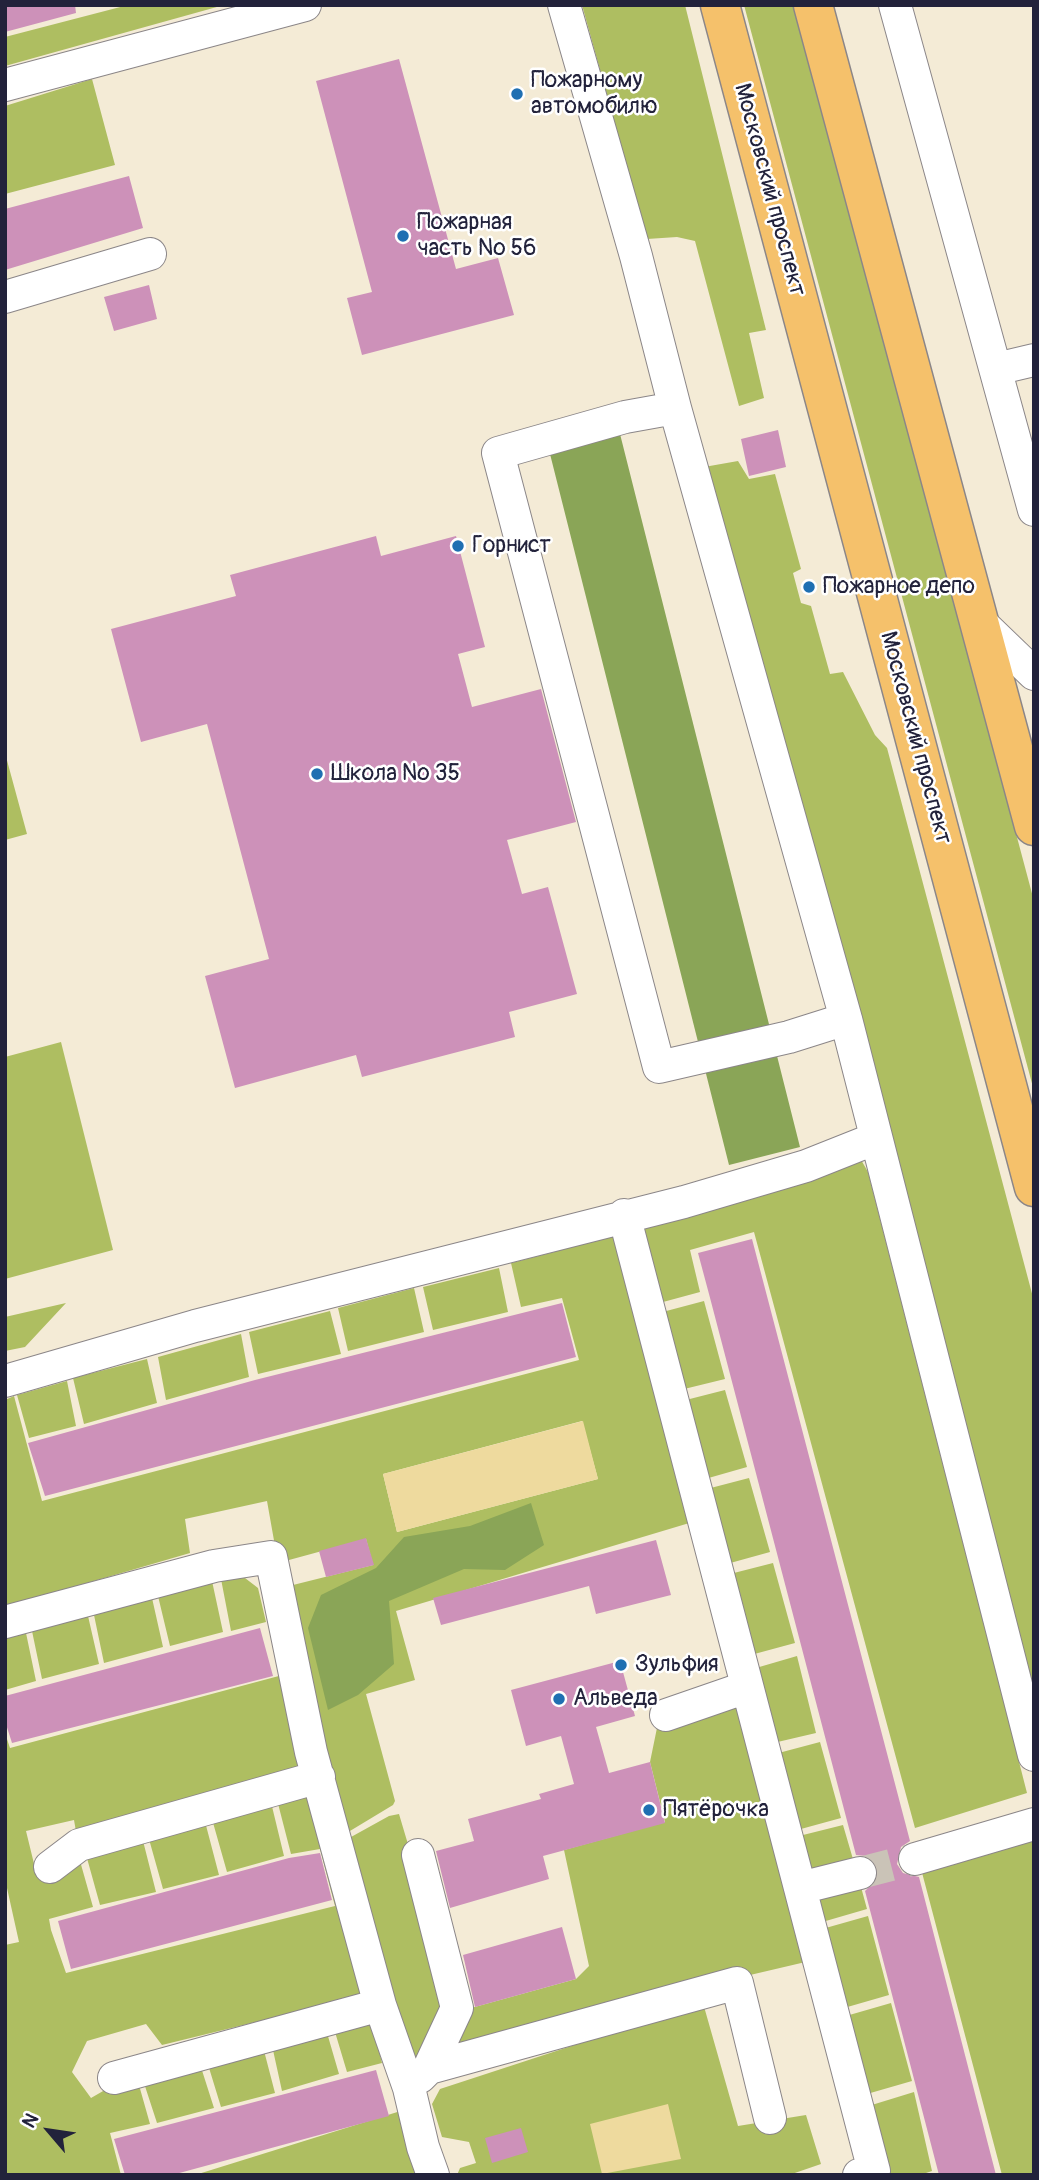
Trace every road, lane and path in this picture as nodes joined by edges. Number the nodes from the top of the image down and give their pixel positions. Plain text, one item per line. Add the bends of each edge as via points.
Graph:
1 (305, 5) edge
2 (564, 5) edge
3 (720, 5) edge
4 (813, 5) edge
5 (895, 5) edge
6 (5, 85) edge
7 (150, 254) dead end
8 (5, 297) edge
9 (1034, 360) edge
10 (996, 369) junction
11 (675, 408) junction
12 (1034, 510) edge
13 (978, 620) junction
14 (1034, 674) edge
15 (1034, 826) edge
16 (846, 1019) junction
17 (874, 1139) junction
18 (1034, 1187) edge
19 (624, 1215) junction
20 (5, 1381) edge
21 (5, 1622) edge
22 (747, 1687) junction
23 (666, 1715) dead end
24 (1034, 1755) edge
25 (319, 1777) junction
26 (1034, 1824) edge
27 (418, 1855) dead end
28 (915, 1859) tunnel mouth
29 (50, 1867) dead end
30 (860, 1873) tunnel mouth
31 (800, 1888) junction
32 (380, 2005) junction
33 (114, 2078) dead end
34 (419, 2078) junction
35 (770, 2118) dead end
36 (433, 2175) edge
37 (859, 2175) edge

1 - 6 street
2 - 11 street
3 - 18 main road, Московский проспект
4 - 13 main road
5 - 10 street
7 - 8 street
9 - 10 street
10 - 12 street
11 - 16 street
11 - 16 street via 625,417 498,453 659,1067
13 - 14 street
13 - 15 main road
16 - 17 street
17 - 19 street via 806,1166
17 - 24 street
19 - 20 street via 195,1326
19 - 22 street
21 - 25 street via 214,1566 271,1557
22 - 23 street
22 - 31 street
25 - 29 street via 79,1845
25 - 32 street
26 - 28 street
27 - 34 street via 457,2008
30 - 31 street
31 - 37 street via 874,2171
32 - 33 street
32 - 34 street
34 - 35 street via 737,1983
34 - 36 street via 423,2147

